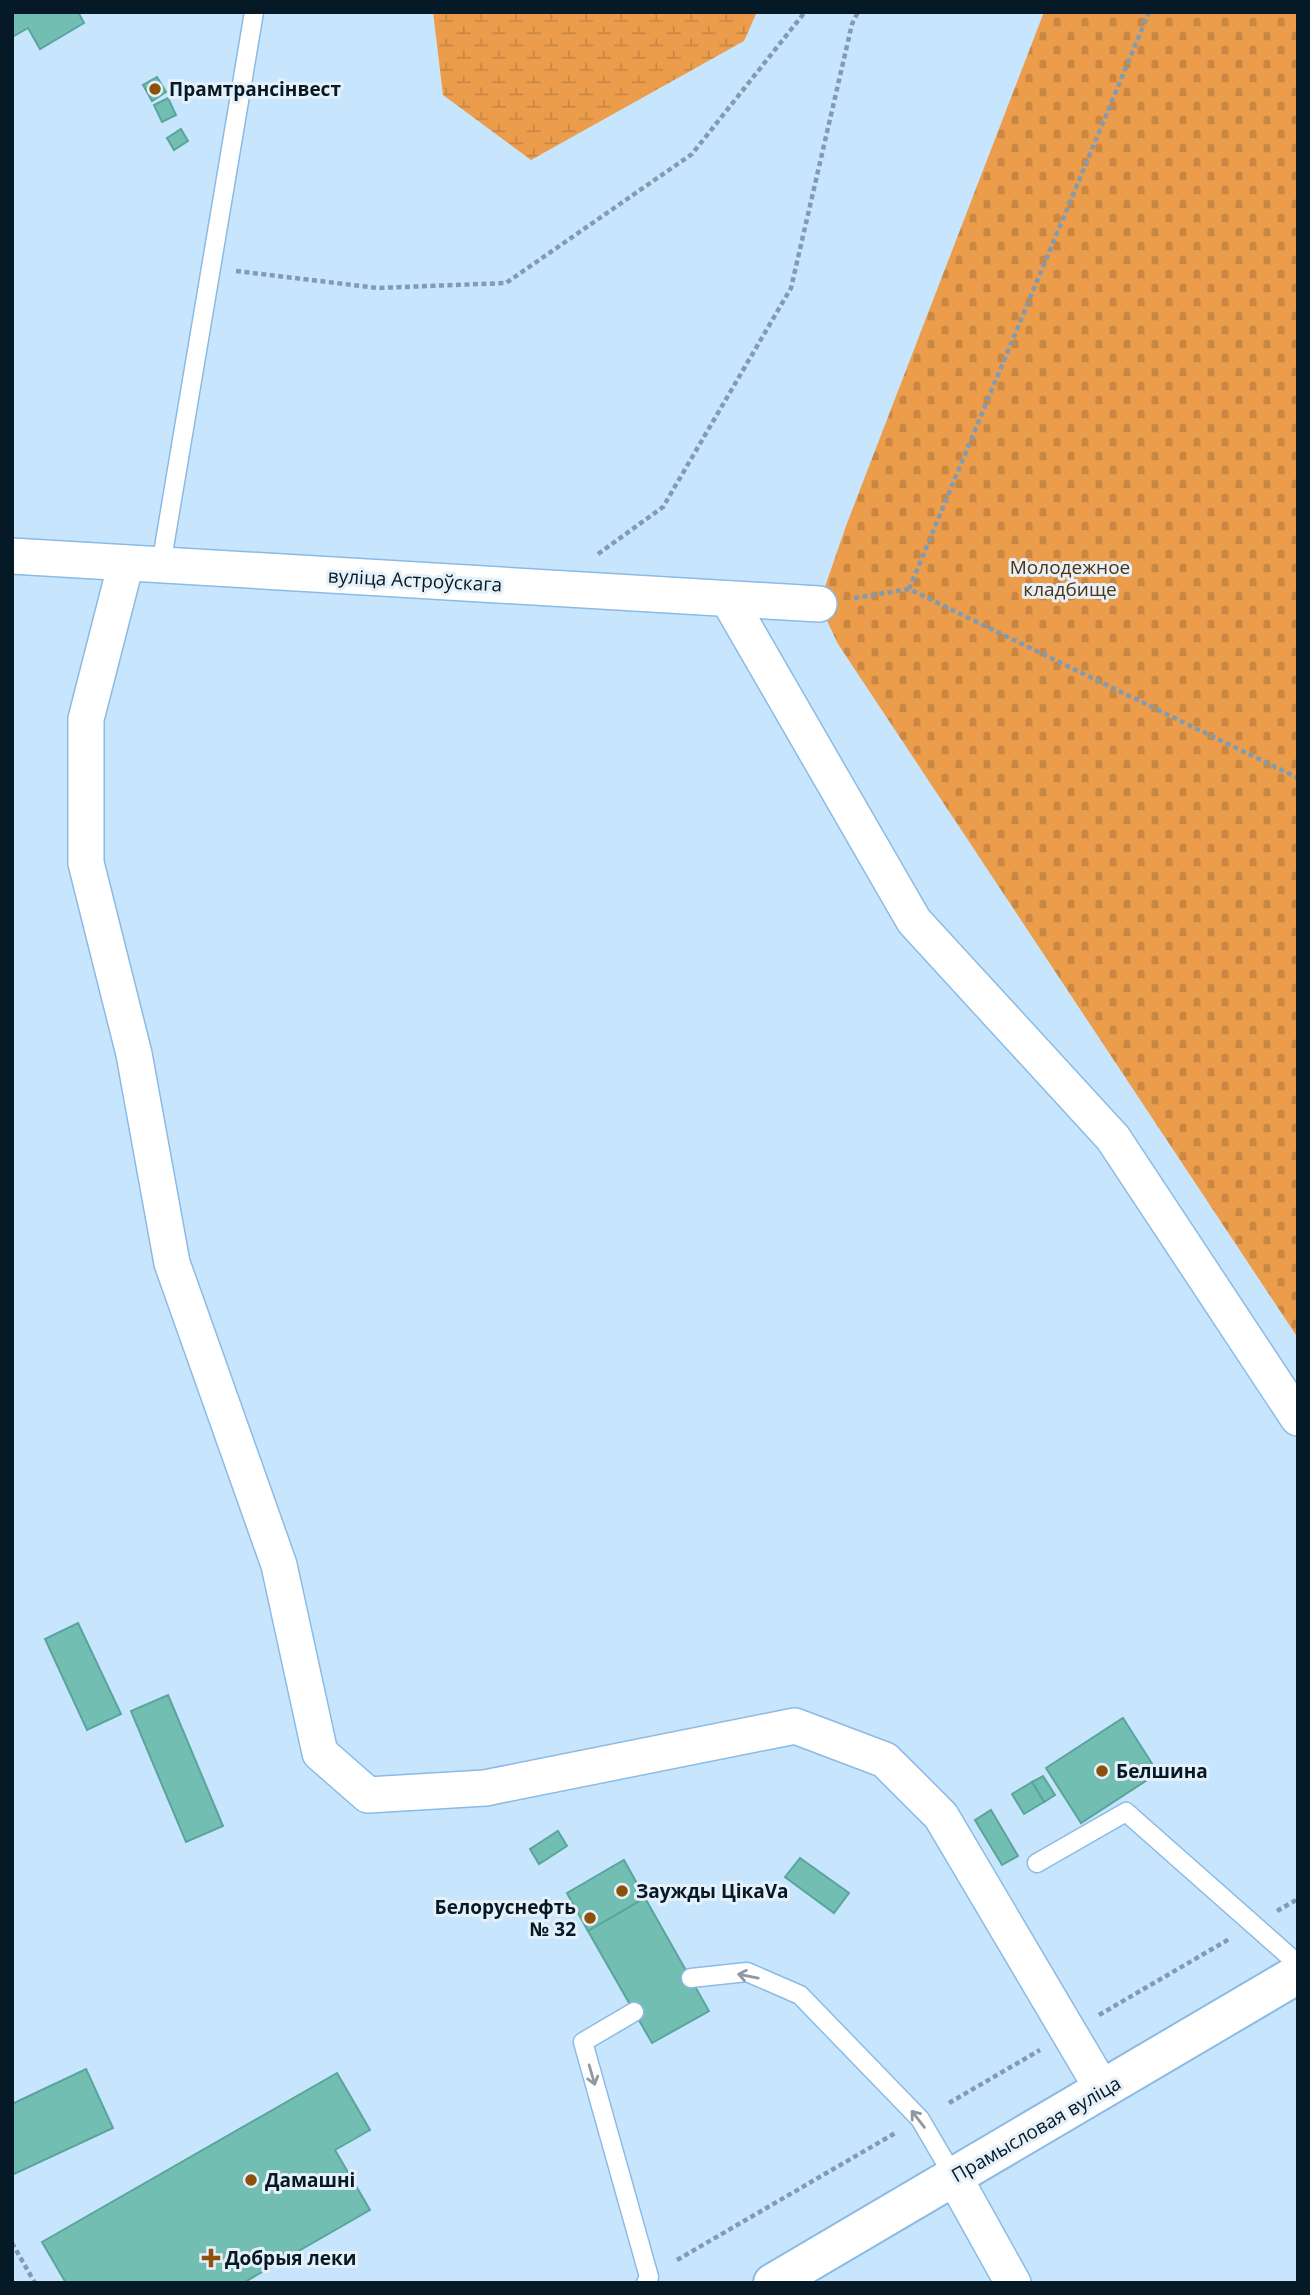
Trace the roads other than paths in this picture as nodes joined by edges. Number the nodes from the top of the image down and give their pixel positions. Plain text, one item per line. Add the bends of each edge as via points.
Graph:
1 (254, 12) edge
2 (12, 556) edge
3 (126, 563) junction
4 (161, 565) junction
5 (728, 599) junction
6 (819, 604) road end
7 (1298, 1418) edge
8 (1038, 1863) dead end
9 (1298, 1964) edge
10 (1298, 1974) edge
11 (691, 1978) dead end
12 (634, 2012) dead end
13 (1103, 2090) junction
14 (954, 2177) junction
15 (652, 2281) edge
16 (773, 2283) edge
17 (1013, 2283) edge

1 - 4 lane
2 - 3 street, вуліца Астроўскага
3 - 4 street, вуліца Астроўскага
3 - 13 street via 86,719 86,863 134,1054 172,1263 278,1565 320,1753 368,1795 485,1788 795,1726 885,1760 941,1816
4 - 5 street, вуліца Астроўскага
5 - 6 street, вуліца Астроўскага
5 - 7 street via 914,921 1114,1138
8 - 9 lane via 1126,1812
10 - 13 main road, Прамысловая вуліца
14 -> 11 lane via 920,2119 800,1995 747,1972
12 -> 15 lane via 583,2042
13 - 14 main road, Прамысловая вуліца
14 - 16 main road, Прамысловая вуліца
14 - 17 street

